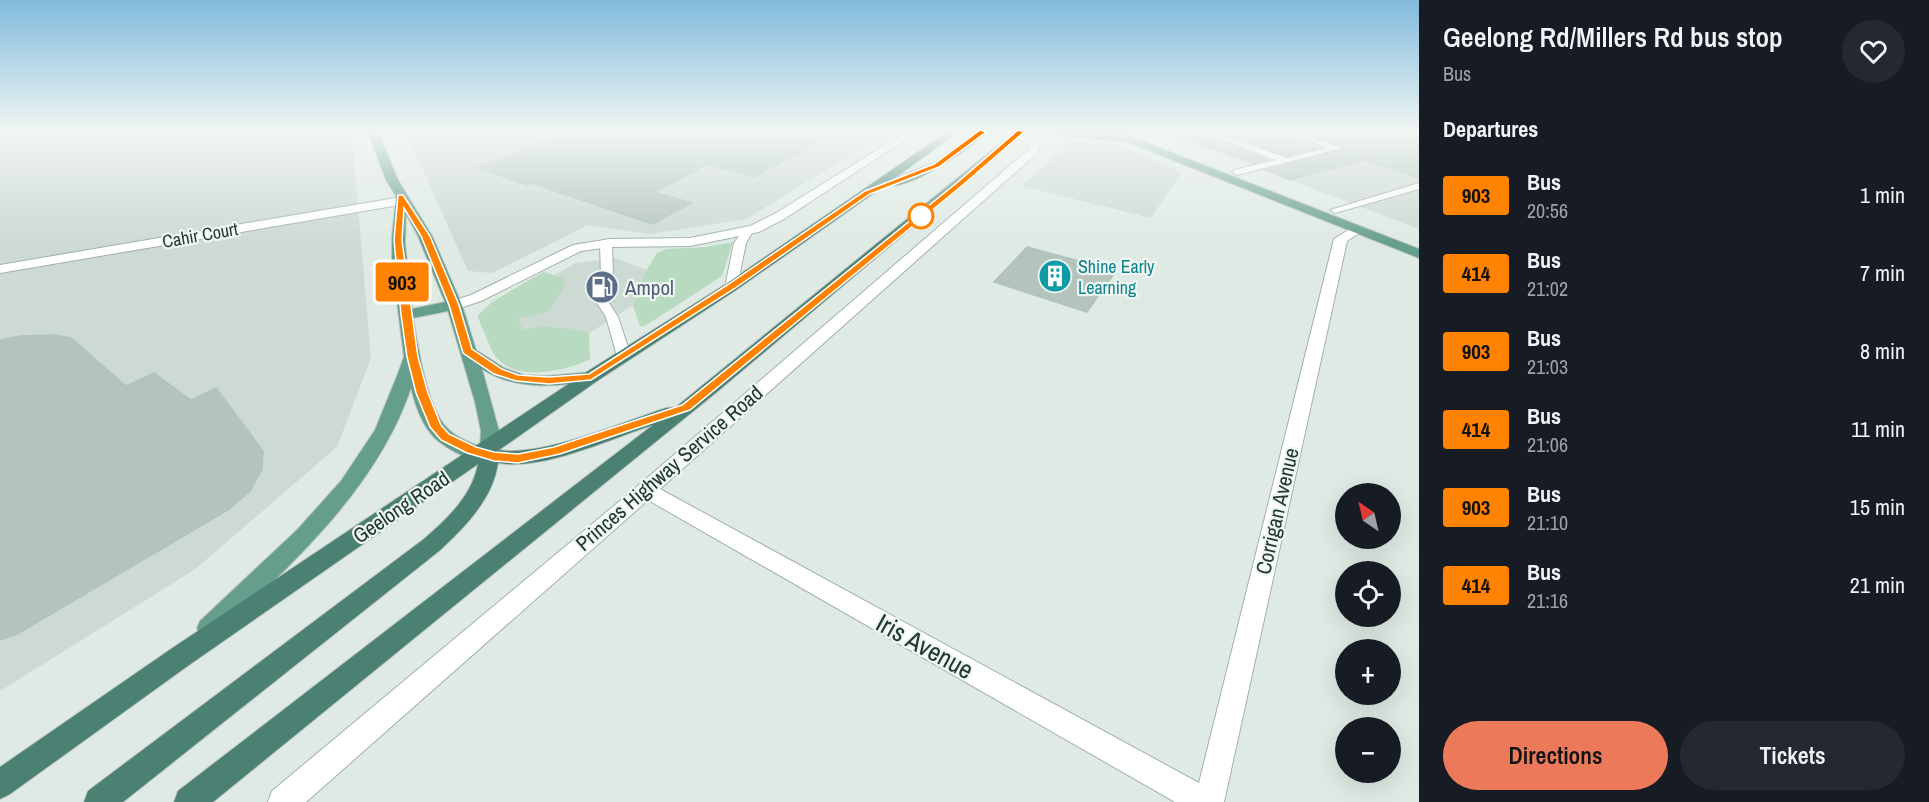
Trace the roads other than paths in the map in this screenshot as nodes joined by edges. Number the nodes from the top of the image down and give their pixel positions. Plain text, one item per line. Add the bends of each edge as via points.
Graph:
1 (388, 169) edge
2 (853, 169) edge
3 (901, 169) edge
4 (927, 169) edge
5 (977, 169) edge
6 (1012, 169) edge
7 (1214, 169) edge
8 (1230, 169) edge
9 (1247, 169) edge
10 (1237, 172) junction
11 (1419, 186) edge
12 (868, 193) junction
13 (401, 199) junction
14 (1335, 210) junction
15 (1358, 230) junction
16 (748, 231) junction
17 (1419, 242) edge
18 (606, 243) junction
19 (1419, 254) edge
20 (0, 269) edge
21 (730, 287) junction
22 (454, 305) junction
23 (406, 315) junction
24 (467, 351) junction
25 (624, 356) junction
26 (412, 357) junction
27 (591, 377) junction
28 (686, 408) junction
29 (487, 452) junction
30 (646, 490) junction
31 (180, 657) junction
32 (0, 784) edge
33 (99, 802) edge
34 (189, 802) edge
35 (283, 802) edge
36 (1204, 802) edge
37 (1209, 802) edge

1 - 13 main road
2 - 16 street via 773,220
3 - 12 highway, Geelong Road
4 - 12 highway
5 - 28 highway
6 - 30 street, Princes Highway Service Road
7 - 15 main road
8 - 10 main road
9 - 10 lane
10 - 14 main road
11 - 14 lane
12 - 21 highway, Geelong Road
13 - 20 street, Cahir Court
13 - 22 main road via 425,236
13 - 23 main road via 398,240
14 - 17 main road
15 - 19 main road
15 - 37 street, Corrigan Avenue via 1341,239
16 - 18 street via 690,242
16 - 21 lane via 741,239
18 - 22 street via 567,252 476,298
18 - 25 lane via 603,303 612,317
21 - 25 highway, Geelong Road
22 - 23 main road
22 - 24 main road
23 - 26 main road
24 - 27 main road via 498,372 516,378
24 - 29 main road via 490,431
25 - 27 highway, Geelong Road
26 - 29 main road via 429,415 438,430 458,444
26 - 31 main road via 388,423 355,477 302,539
27 - 29 highway, Geelong Road
28 - 29 highway via 543,455 512,459
28 - 34 highway
29 - 31 highway, Geelong Road
29 - 33 highway via 488,471 481,488 447,531
30 - 35 street, Princes Highway Service Road
30 - 36 street, Iris Avenue
31 - 32 highway, Geelong Road

